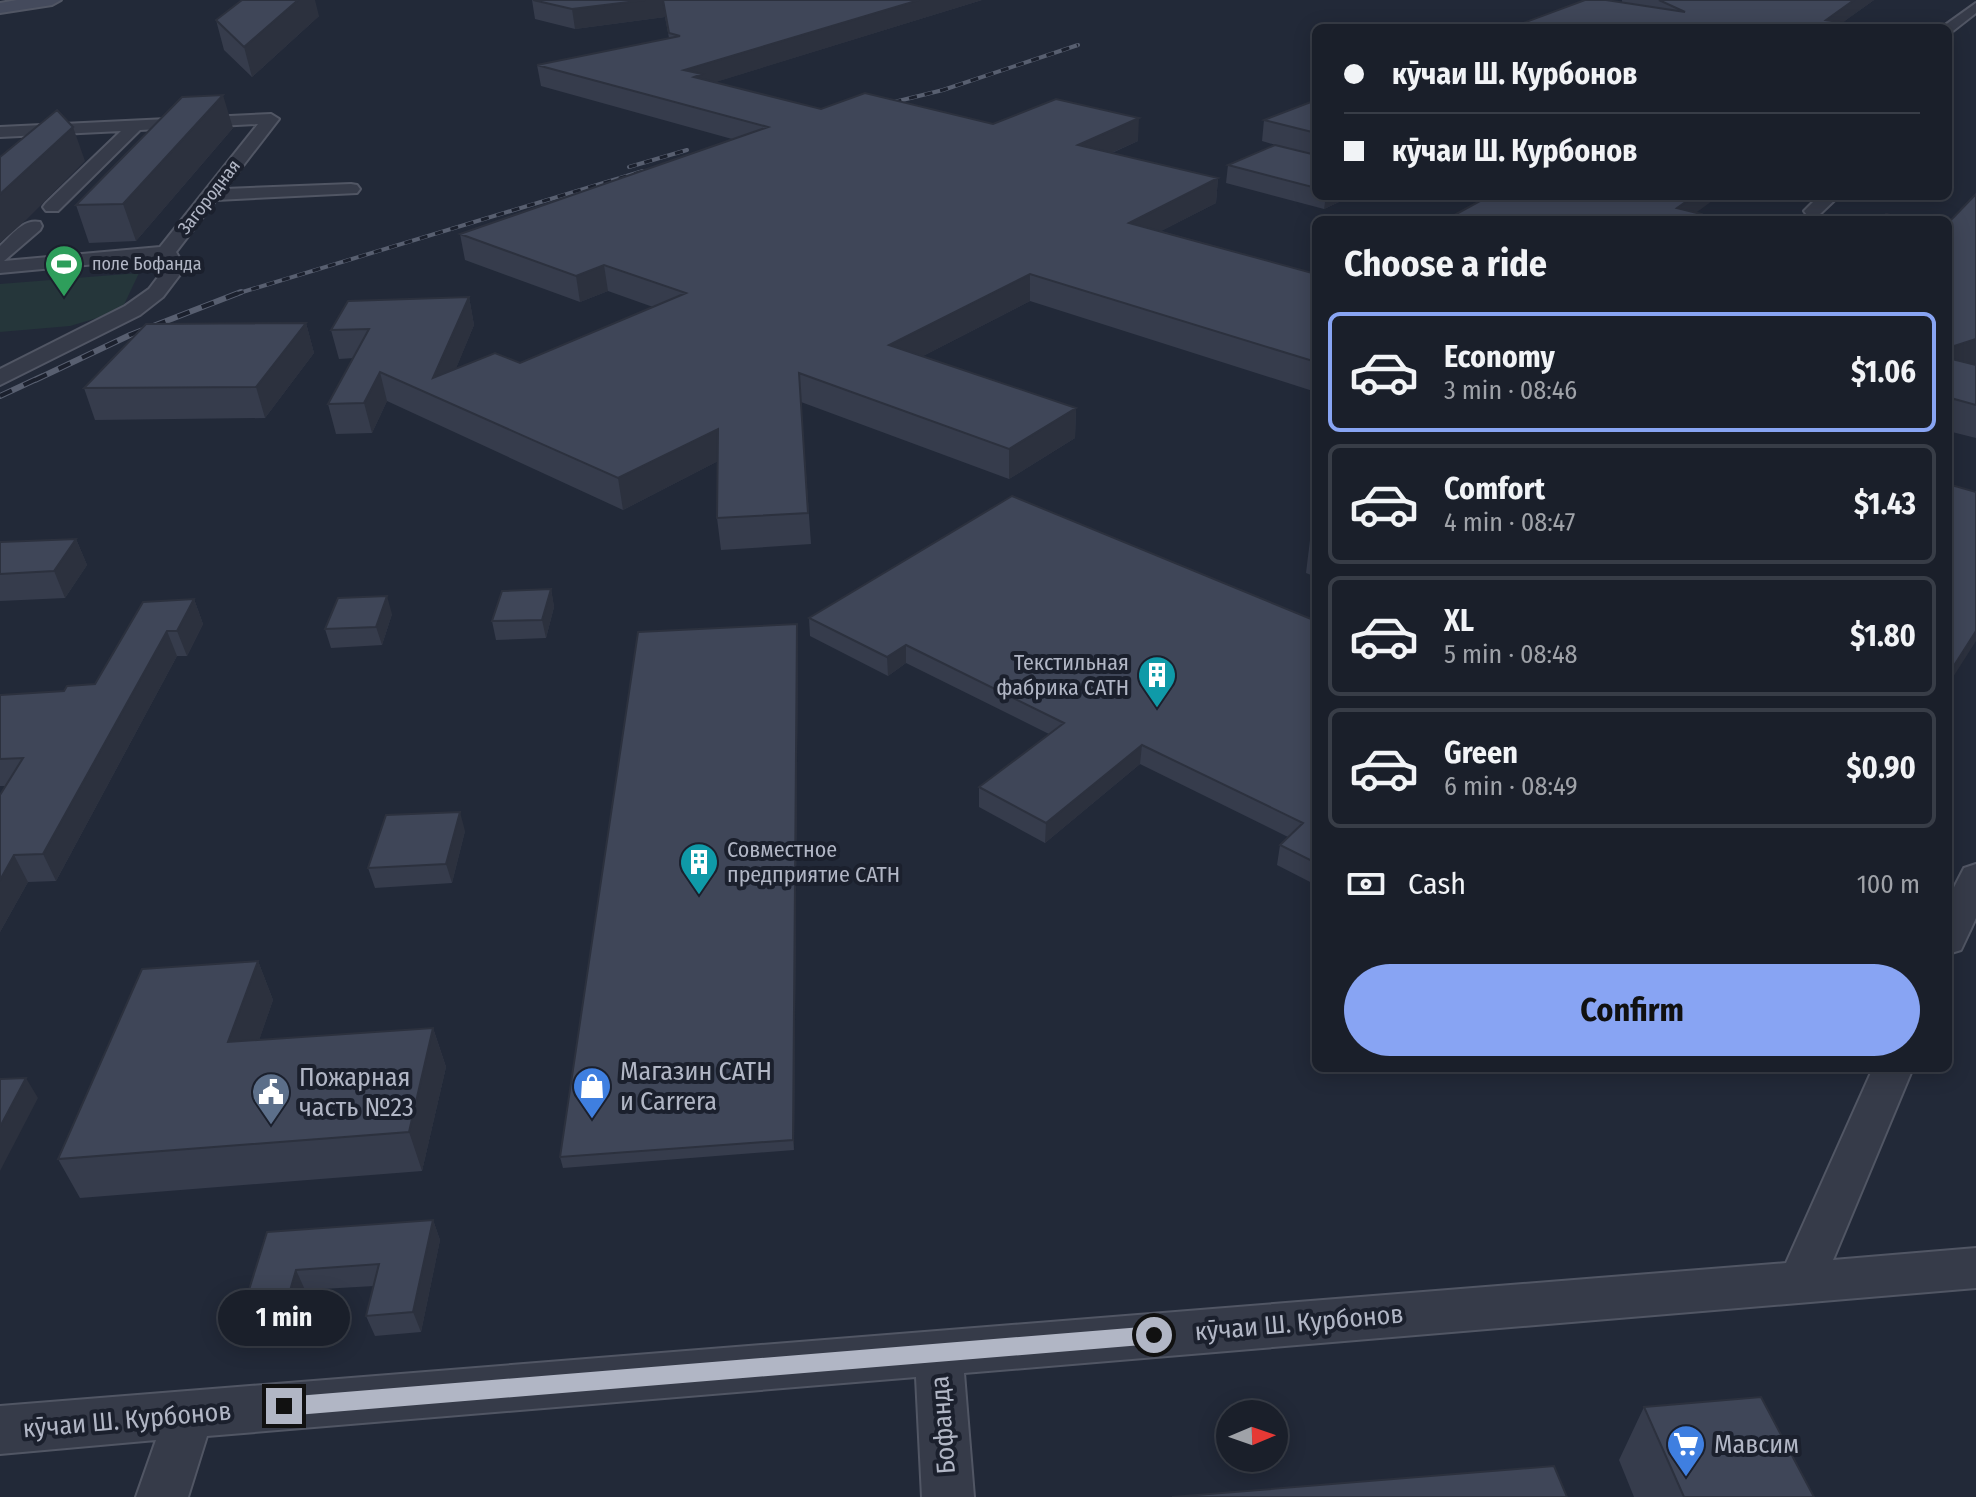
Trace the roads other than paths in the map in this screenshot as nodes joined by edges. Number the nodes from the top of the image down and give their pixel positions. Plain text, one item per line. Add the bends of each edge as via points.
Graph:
1 (52, 0) edge
2 (1976, 7) edge
3 (0, 8) edge
4 (1952, 25) edge
5 (135, 126) junction
6 (46, 129) junction
7 (0, 132) edge
8 (23, 149) edge
9 (351, 189) dead end
10 (211, 195) junction
11 (1825, 200) edge
12 (52, 207) dead end
13 (1813, 211) dead end
14 (33, 226) dead end
15 (166, 252) junction
16 (0, 256) edge
17 (0, 267) edge
18 (0, 378) edge
19 (1976, 876) edge
20 (1952, 932) edge
21 (1891, 1072) edge
22 (1976, 1268) edge
23 (1801, 1282) junction
24 (939, 1353) junction
25 (190, 1414) junction
26 (0, 1430) edge
27 (162, 1497) edge
28 (948, 1497) edge

1 - 3 main road
2 - 4 street
5 - 6 street, Загородная
5 - 10 street, Загородная via 271,119
5 - 12 street
6 - 7 street, Загородная
6 - 8 street
9 - 10 street
10 - 15 street, Загородная
11 - 13 street
14 - 16 street
15 - 17 street, Загородная
15 - 18 street via 175,268 164,288 144,304
19 - 20 street
21 - 23 street
22 - 23 street, кӯчаи Ш. Курбонов
23 - 24 street, кӯчаи Ш. Курбонов
24 - 25 street, кӯчаи Ш. Курбонов
24 - 28 street, Бофанда
25 - 26 street, кӯчаи Ш. Курбонов
25 - 27 street

